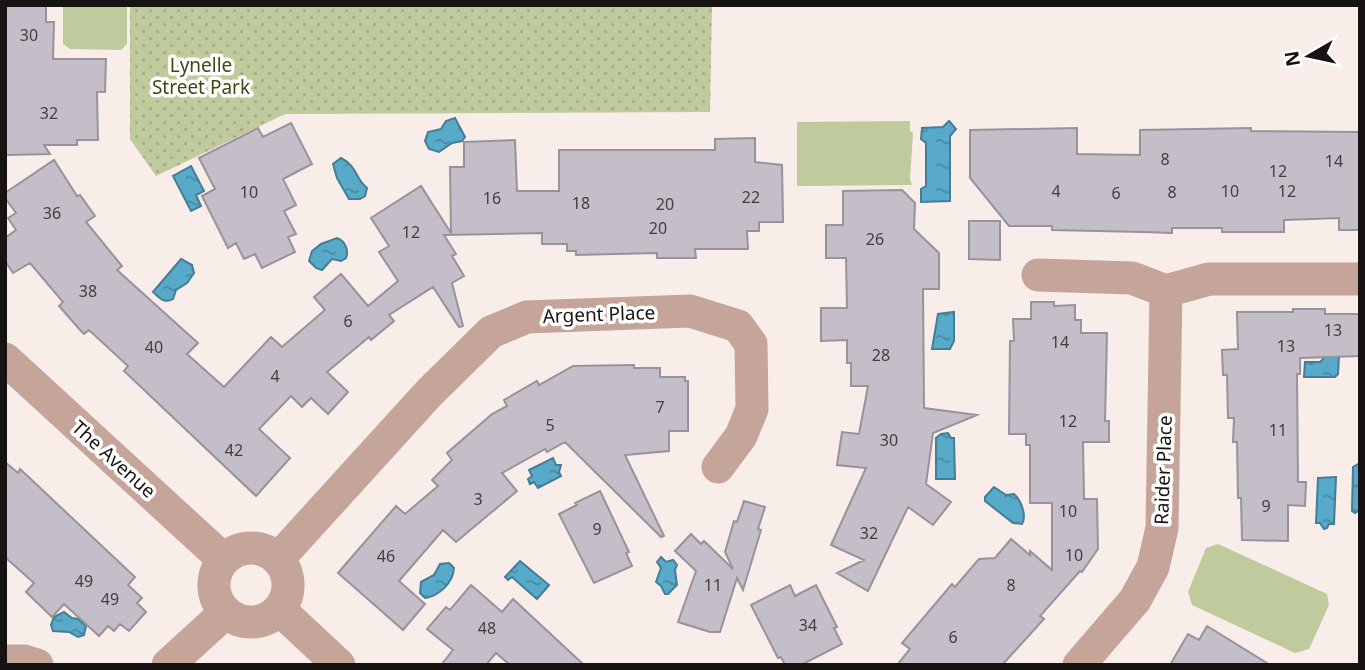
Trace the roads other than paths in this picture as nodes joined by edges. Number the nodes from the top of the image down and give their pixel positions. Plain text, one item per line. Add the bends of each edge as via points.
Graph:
1 (1038, 275) dead end
2 (1360, 279) edge
3 (1166, 291) junction
4 (5, 359) edge
5 (718, 467) dead end
6 (223, 559) junction
7 (278, 559) junction
8 (279, 609) junction
9 (226, 612) junction
10 (5, 661) edge
11 (37, 665) edge
12 (169, 665) edge
13 (339, 665) edge
14 (1079, 665) edge

1 - 3 street via 1132,278
2 - 3 street via 1209,279
3 - 14 street, Raider Place via 1163,528 1153,567 1135,600
4 - 6 street, The Avenue
5 - 7 street, Argent Place via 741,436 752,409 751,344 738,326 690,311 527,317 492,332 429,393
6 - 7 street via 245,548 257,548
6 - 9 street via 214,592
7 - 8 street via 288,590
8 - 9 street via 270,617 247,622
8 - 13 street
9 - 12 street
10 - 11 street

